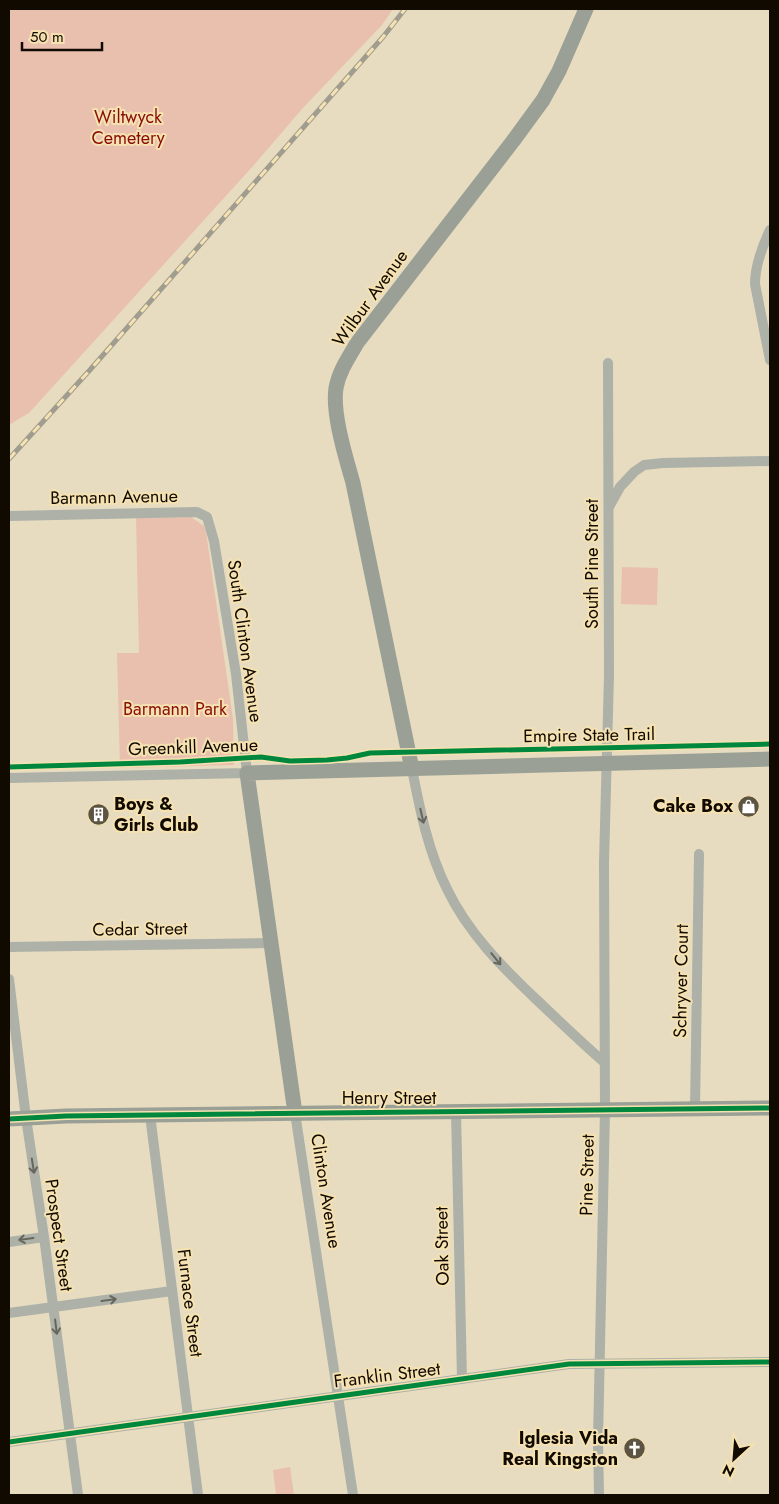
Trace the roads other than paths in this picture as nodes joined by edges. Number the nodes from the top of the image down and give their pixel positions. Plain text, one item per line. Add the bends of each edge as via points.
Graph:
1 (586, 9) edge
2 (770, 230) edge
3 (770, 360) edge
4 (608, 363) dead end
5 (770, 460) edge
6 (609, 508) junction
7 (9, 516) edge
8 (205, 516) joint
9 (770, 759) edge
10 (607, 765) junction
11 (412, 769) junction
12 (247, 773) junction
13 (9, 778) edge
14 (699, 854) dead end
15 (271, 943) junction
16 (9, 947) edge
17 (9, 979) edge
18 (605, 1063) junction
19 (770, 1108) edge
20 (695, 1109) junction
21 (605, 1110) junction
22 (456, 1112) junction
23 (295, 1113) junction
24 (150, 1115) junction
25 (26, 1118) junction
26 (9, 1119) edge
27 (44, 1237) junction
28 (9, 1242) edge
29 (172, 1291) junction
30 (53, 1308) junction
31 (9, 1313) edge
32 (770, 1362) edge
33 (600, 1363) junction
34 (462, 1379) junction
35 (337, 1396) junction
36 (188, 1417) junction
37 (69, 1433) junction
38 (9, 1442) edge
39 (78, 1495) edge
40 (198, 1495) edge
41 (353, 1495) edge
42 (599, 1495) edge

1 - 11 main road, Wilbur Avenue via 543,100 357,343 342,369 336,388 336,408
2 - 3 street via 755,272
4 - 6 street, South Pine Street
5 - 6 street via 644,465 620,487
6 - 10 street, South Pine Street
7 - 8 street, Barmann Avenue via 197,512
8 - 12 street, South Clinton Avenue via 214,541 236,674
9 - 10 main road, Greenkill Avenue
10 - 11 main road, Greenkill Avenue
10 - 18 street, Pine Street
11 - 12 main road, Greenkill Avenue
11 -> 18 street via 433,856 446,889 470,928 502,966
12 - 13 street, Greenkill Avenue
12 - 15 main road, Clinton Avenue
14 - 20 street, Schryver Court
15 - 16 street, Cedar Street
15 - 23 main road, Clinton Avenue
17 - 25 street, Prospect Street
18 - 21 street, Pine Street
19 - 20 main road, Henry Street
20 - 21 main road, Henry Street
21 - 22 main road, Henry Street
21 - 33 street, Pine Street
22 - 23 main road, Henry Street
22 - 34 street, Oak Street
23 - 24 main road, Henry Street
23 - 35 street, Clinton Avenue
24 - 25 main road, Henry Street
24 - 29 street, Furnace Street
25 - 26 main road, Henry Street
25 -> 27 street, Prospect Street
27 -> 28 street
27 - 30 street, Prospect Street
30 -> 29 street
29 - 36 street, Furnace Street
30 - 31 street
30 -> 37 street, Prospect Street
32 - 33 street, Franklin Street
33 - 34 street, Franklin Street via 569,1364
33 - 42 street, Pine Street
34 - 35 street, Franklin Street
35 - 36 street, Franklin Street
35 - 41 street, Clinton Avenue
36 - 37 street, Franklin Street
36 - 40 street, Furnace Street
37 - 38 street, Franklin Street
37 - 39 street, Prospect Street

